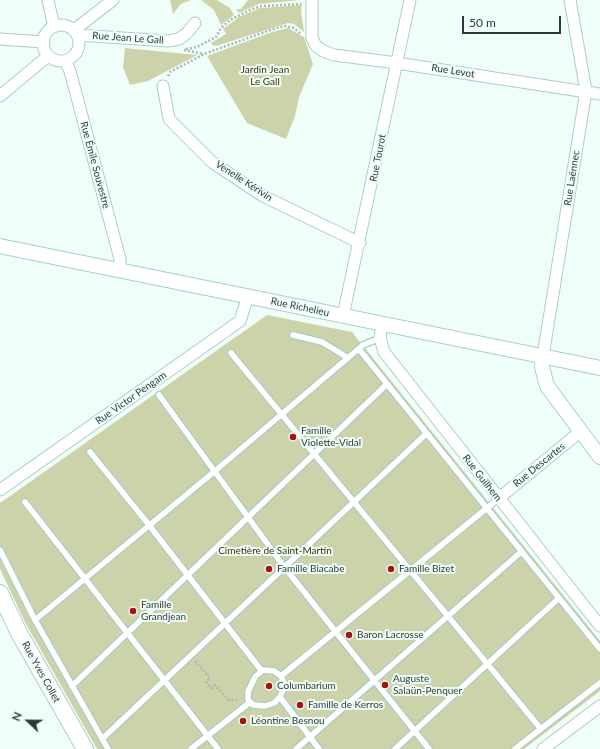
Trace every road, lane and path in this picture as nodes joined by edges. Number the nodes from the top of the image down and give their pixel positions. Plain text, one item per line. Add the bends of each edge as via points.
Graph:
1 (48, 0) edge
2 (113, 0) edge
3 (410, 0) edge
4 (570, 0) edge
5 (312, 2) edge
6 (195, 23) dead end
7 (54, 27) junction
8 (75, 33) junction
9 (301, 34) dead end
10 (0, 40) edge
11 (44, 42) junction
12 (204, 54) junction
13 (48, 56) junction
14 (65, 61) junction
15 (397, 62) junction
16 (163, 86) joint
17 (586, 91) junction
18 (600, 94) edge
19 (0, 96) edge
20 (360, 243) junction
21 (0, 246) edge
22 (120, 270) junction
23 (248, 296) junction
24 (344, 316) junction
25 (382, 323) junction
26 (293, 335) dead end
27 (380, 338) junction
28 (358, 349) junction
29 (231, 353) dead end
30 (543, 356) junction
31 (348, 358) junction
32 (600, 368) edge
33 (387, 384) junction
34 (159, 395) dead end
35 (281, 415) junction
36 (581, 431) junction
37 (426, 434) junction
38 (90, 452) dead end
39 (314, 455) junction
40 (600, 457) edge
41 (215, 471) junction
42 (0, 490) edge
43 (498, 498) junction
44 (25, 502) dead end
45 (353, 503) junction
46 (485, 508) junction
47 (248, 517) junction
48 (149, 525) junction
49 (0, 550) edge
50 (521, 552) junction
51 (285, 568) junction
52 (410, 569) junction
53 (188, 576) junction
54 (85, 578) junction
55 (0, 593) edge
56 (559, 598) junction
57 (447, 617) junction
58 (35, 620) junction
59 (225, 625) junction
60 (600, 626) edge
61 (335, 631) junction
62 (128, 634) junction
63 (600, 649) edge
64 (191, 657) junction
65 (487, 665) junction
66 (261, 670) junction
67 (281, 676) junction
68 (165, 681) junction
69 (374, 681) junction
70 (600, 684) edge
71 (72, 686) junction
72 (280, 697) junction
73 (248, 702) junction
74 (600, 706) edge
75 (541, 729) junction
76 (415, 731) junction
77 (208, 736) junction
78 (310, 737) junction
79 (102, 739) junction
80 (85, 749) edge
81 (108, 749) edge
82 (191, 749) edge
83 (218, 749) edge
84 (296, 749) edge
85 (319, 749) edge
86 (396, 749) edge
87 (429, 749) edge
88 (515, 749) edge
89 (543, 749) edge

1 - 7 street
2 - 8 street
3 - 15 street, Rue Tourot
4 - 17 street, Rue Laënnec
5 - 12 path via 252,9 230,20 216,37 197,47 181,49
5 - 15 street, Rue Levot via 312,38 316,46 323,51 334,55
6 - 8 street, Rue Jean Le Gall via 179,39 168,41
7 - 8 street via 64,26
7 - 11 street
8 - 14 street via 79,40 78,51
9 - 12 path via 294,28 280,27
10 - 11 street
11 - 13 street via 44,50
12 - 16 path via 170,72
13 - 14 street via 59,62
13 - 19 street
14 - 22 street, Rue Émile Souvestre via 70,71 120,259
15 - 17 street, Rue Levot
15 - 20 street, Rue Tourot
16 - 20 street, Venelle Kérivin via 169,119 214,163 263,196
17 - 18 street, Rue Levot
17 - 30 street, Rue Laënnec
20 - 24 street, Rue Tourot
21 - 22 street, Rue Richelieu
22 - 23 street, Rue Richelieu
23 - 24 street, Rue Richelieu
23 - 42 street, Rue Victor Pengam via 240,321
24 - 25 street, Rue Richelieu
25 - 27 street, Rue Guilhem
25 - 30 street, Rue Richelieu
26 - 31 lane via 322,342
27 - 28 lane via 363,344
27 - 43 street, Rue Guilhem via 384,352
28 - 31 lane
28 - 33 lane
29 - 35 lane
30 - 32 street, Rue Richelieu
30 - 36 street via 542,367 547,386
31 - 35 lane
33 - 37 lane
33 - 39 lane
34 - 41 lane
35 - 39 lane
35 - 41 lane
36 - 40 street
36 - 43 street, Rue Descartes
37 - 45 lane
37 - 46 lane
38 - 48 lane
39 - 45 lane
39 - 47 lane
41 - 47 lane
41 - 48 lane
43 - 46 lane
43 - 60 street, Rue Guilhem
44 - 54 lane
45 - 51 lane
45 - 52 lane
46 - 50 lane
46 - 52 lane
47 - 51 lane
47 - 53 lane
48 - 53 lane
48 - 54 lane
49 - 58 lane
50 - 56 lane
50 - 57 lane
51 - 59 lane
51 - 61 lane
52 - 57 lane
52 - 61 lane
53 - 59 lane
53 - 62 lane
54 - 58 lane
54 - 62 lane
55 - 80 main road, Rue Yves Collet via 19,633
56 - 63 lane
56 - 65 lane
57 - 65 lane
57 - 69 lane
58 - 71 lane
59 - 64 lane
59 - 66 lane
61 - 67 lane
61 - 69 lane
62 - 68 lane
62 - 71 lane
64 - 68 lane
64 - 73 path via 210,678 206,682 212,688 215,685 229,700
65 - 75 lane
65 - 76 lane
66 - 67 lane via 270,670
66 - 73 lane via 252,681
67 - 72 lane via 284,686
68 - 77 lane
68 - 79 lane
69 - 76 lane
69 - 78 lane
70 - 75 lane
71 - 79 lane
72 - 73 lane via 274,703 265,706
72 - 78 lane
73 - 77 lane
74 - 89 street
75 - 88 lane
76 - 86 lane
76 - 87 lane
77 - 82 lane
77 - 83 lane
78 - 84 lane
78 - 85 lane
79 - 81 lane

